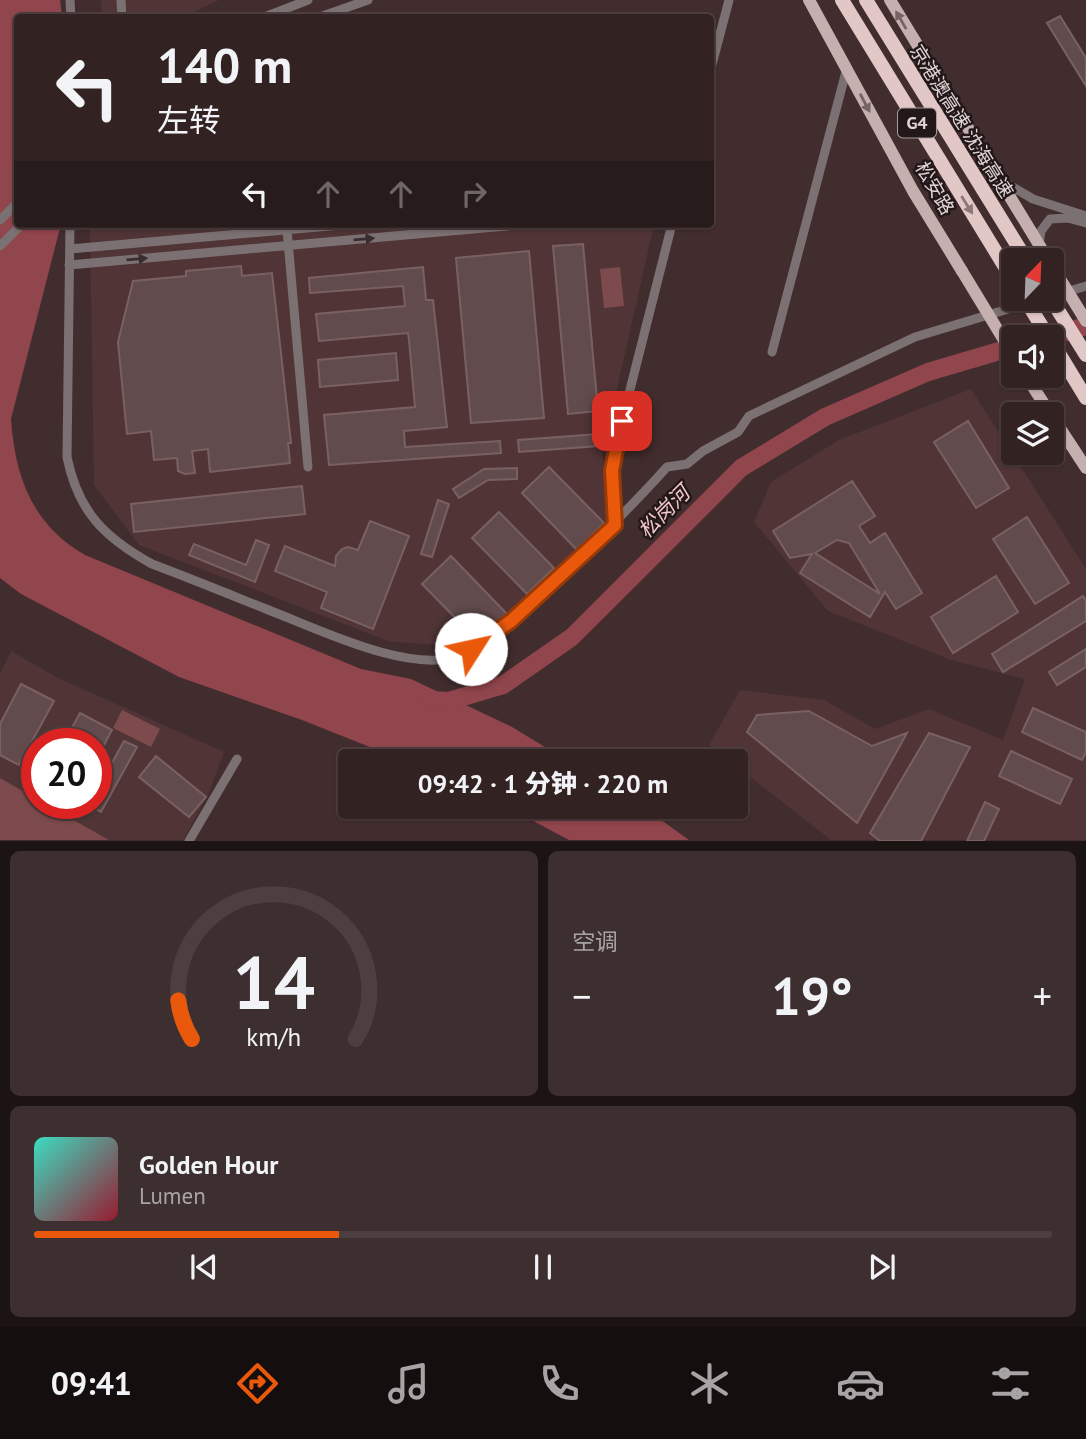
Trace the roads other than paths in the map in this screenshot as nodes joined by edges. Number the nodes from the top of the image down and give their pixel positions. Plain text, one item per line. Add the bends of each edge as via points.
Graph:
1 (308, 0) edge
2 (368, 0) edge
3 (729, 0) edge
4 (808, 0) edge
5 (842, 0) edge
6 (866, 0) edge
7 (890, 0) edge
8 (272, 14) edge
9 (328, 14) edge
10 (714, 57) edge
11 (847, 68) junction
12 (997, 178) junction
13 (14, 206) edge
14 (1086, 216) edge
15 (0, 220) edge
16 (1086, 223) edge
17 (18, 228) edge
18 (70, 228) edge
19 (309, 228) edge
20 (482, 228) edge
21 (671, 228) edge
22 (287, 230) junction
23 (288, 245) junction
24 (1039, 245) junction
25 (0, 246) edge
26 (1019, 248) edge
27 (1041, 248) edge
28 (70, 250) junction
29 (1001, 259) edge
30 (69, 265) junction
31 (1064, 285) edge
32 (1086, 286) edge
33 (1064, 294) edge
34 (1001, 311) edge
35 (1060, 312) edge
36 (1086, 321) edge
37 (1001, 335) edge
38 (772, 352) dead end
39 (1086, 355) edge
40 (1064, 363) edge
41 (1086, 398) edge
42 (1064, 435) edge
43 (308, 467) dead end
44 (1086, 468) edge
45 (615, 525) junction
46 (237, 759) dead end
47 (189, 841) edge

1 - 8 street
2 - 9 street
3 - 10 street
4 - 11 main road, 松安路
5 -> 29 highway, 京港澳高速 沈海高速 / G4
6 - 26 highway, 京港澳高速 沈海高速 / G4
12 -> 7 main road
11 -> 37 main road, 松安路, bridge via 913,191
11 - 38 street
12 - 14 street via 1033,199
12 - 24 main road
13 - 15 street
16 - 24 street via 1050,219 1041,231
17 - 25 street
18 - 28 street
19 - 22 street
23 -> 20 street
21 - 45 street via 616,445 612,470
22 - 23 street
22 - 28 street
30 -> 23 street
23 - 43 street
24 - 27 main road
28 - 30 street
30 - 45 street via 66,436 72,480 97,525 123,548 152,564 362,646 433,660 459,657 484,642
31 - 36 main road, bridge
32 - 33 street
34 - 45 street via 915,337 749,416 738,432 687,464 667,467
35 - 39 highway
40 - 41 highway
42 - 44 main road
46 - 47 street

